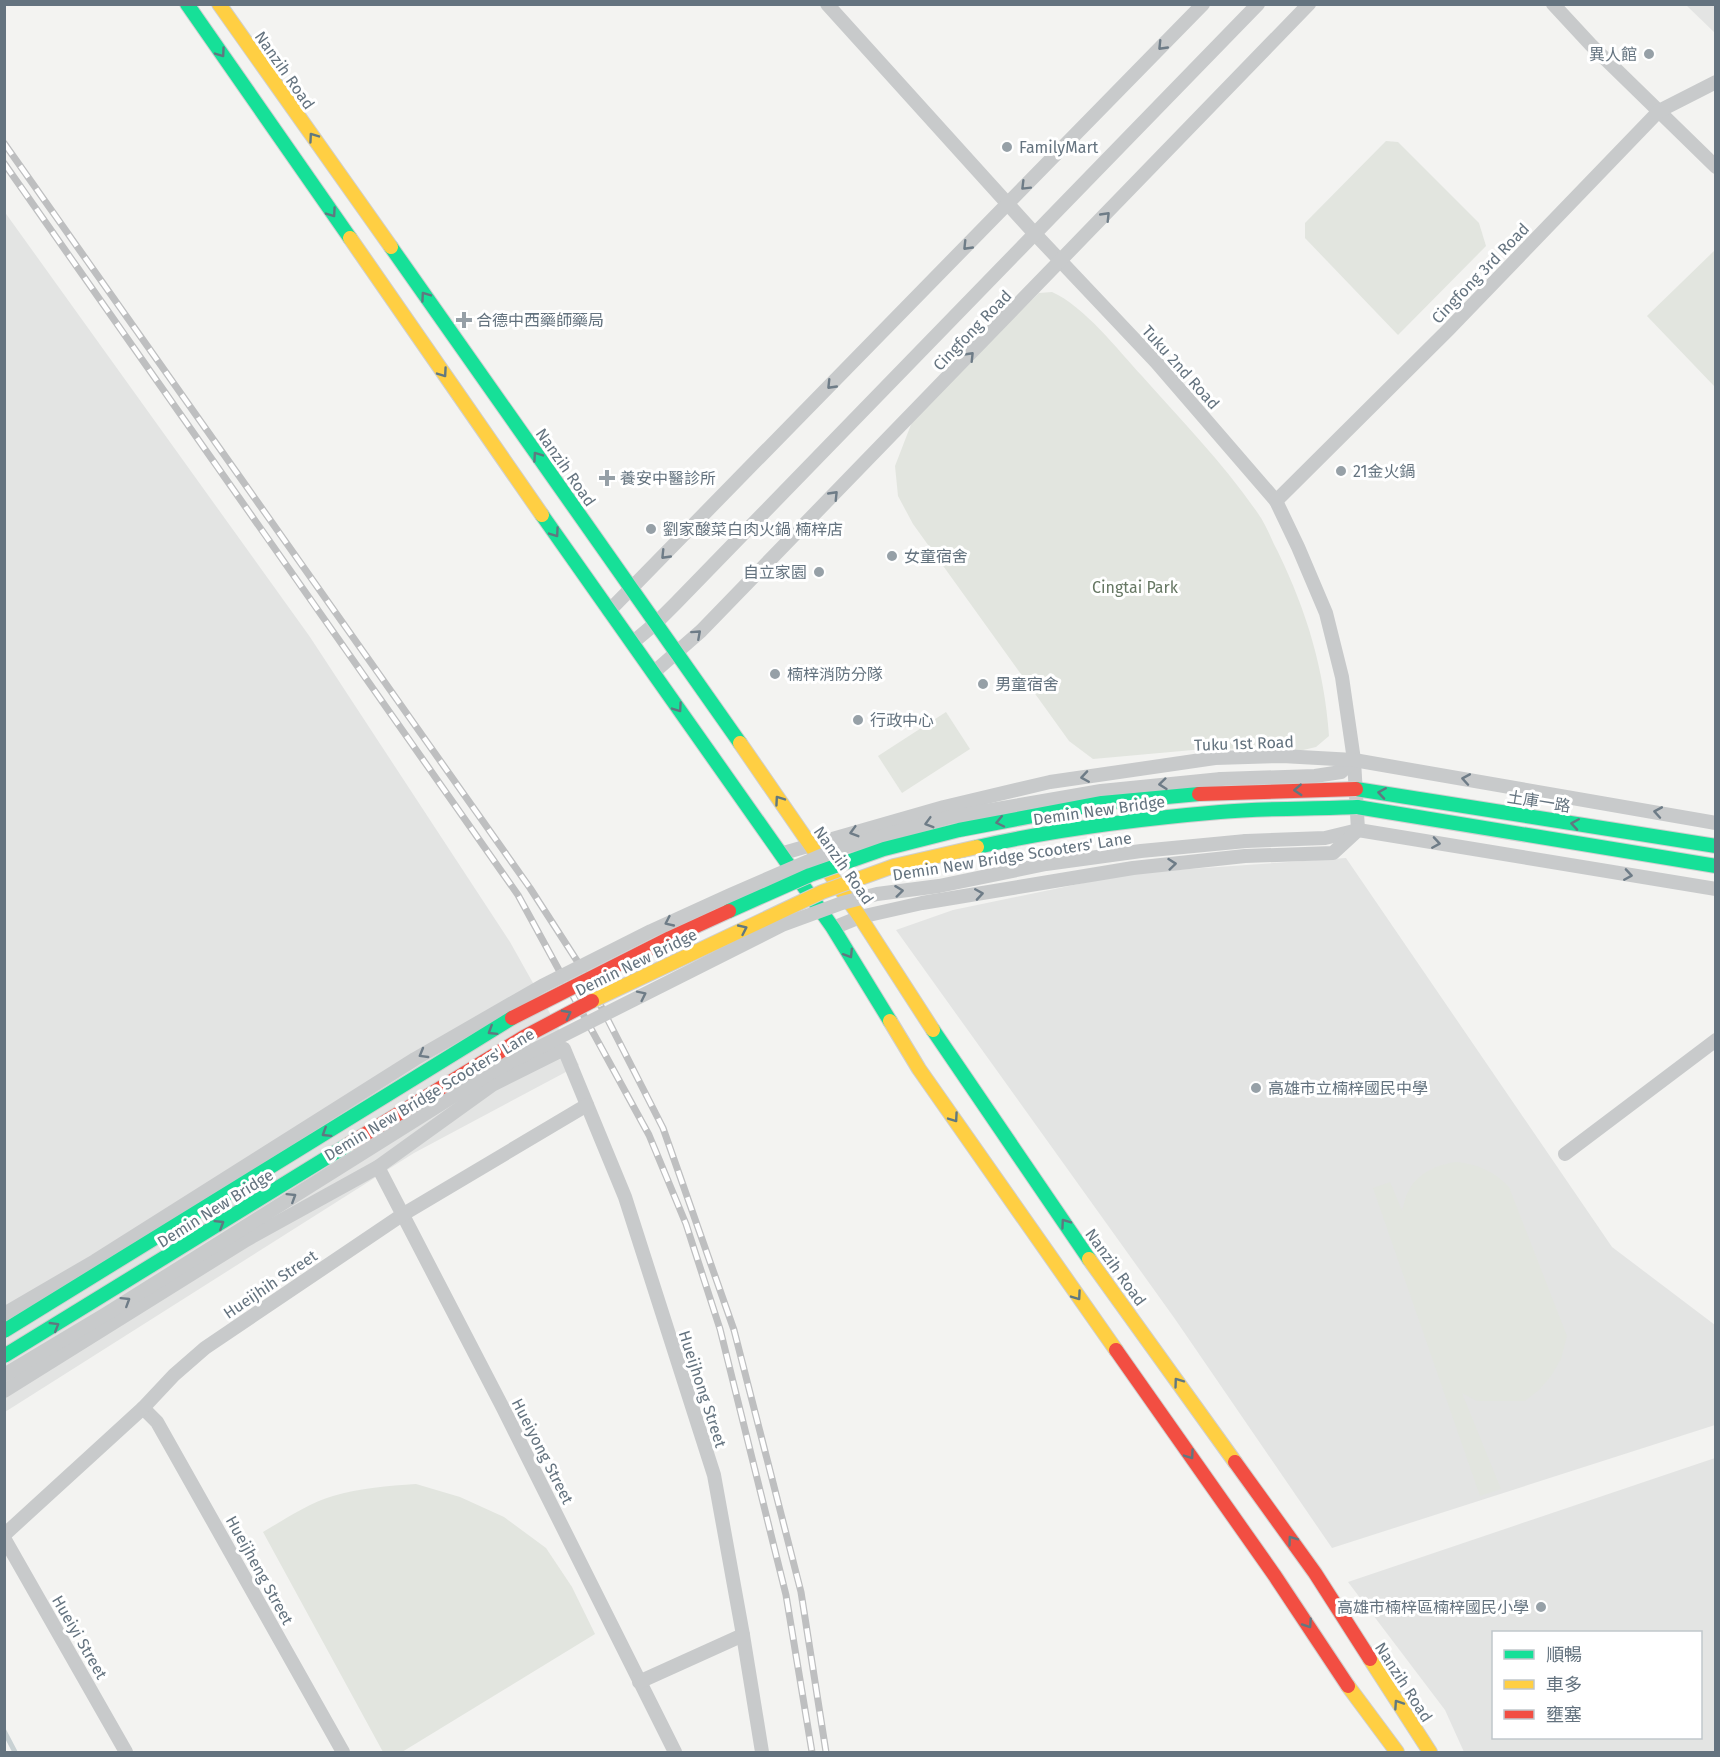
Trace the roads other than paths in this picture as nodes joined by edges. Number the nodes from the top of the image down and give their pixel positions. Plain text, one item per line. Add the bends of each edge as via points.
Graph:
1 (187, 4) edge
2 (219, 4) edge
3 (826, 4) edge
4 (1203, 4) edge
5 (1258, 4) edge
6 (1310, 4) edge
7 (1553, 4) edge
8 (1716, 82) edge
9 (1659, 111) junction
10 (1716, 168) edge
11 (1008, 204) junction
12 (1035, 234) junction
13 (1060, 261) junction
14 (1276, 501) junction
15 (632, 589) junction
16 (609, 611) junction
17 (656, 623) junction
18 (632, 643) junction
19 (677, 652) junction
20 (653, 673) junction
21 (1354, 760) junction
22 (1356, 789) junction
23 (1357, 807) junction
24 (1716, 823) edge
25 (1358, 830) junction
26 (809, 844) junction
27 (1716, 846) edge
28 (780, 854) junction
29 (1716, 866) edge
30 (1716, 889) edge
31 (860, 917) junction
32 (833, 928) junction
33 (1716, 1040) edge
34 (588, 1105) junction
35 (1565, 1154) dead end
36 (378, 1167) junction
37 (402, 1215) junction
38 (4, 1314) edge
39 (4, 1331) edge
40 (4, 1356) edge
41 (4, 1375) edge
42 (4, 1391) edge
43 (142, 1408) junction
44 (4, 1537) edge
45 (743, 1635) junction
46 (639, 1682) junction
47 (126, 1752) edge
48 (343, 1752) edge
49 (675, 1752) edge
50 (762, 1752) edge
51 (1397, 1752) edge
52 (1430, 1752) edge

1 -> 16 street
15 -> 2 street, Nanzih Road
3 - 11 street, Tuku 2nd Road
4 -> 11 street
5 - 12 street, Cingfong Road
13 -> 6 street, Cingfong Road
7 - 9 street
8 - 9 street, Cingfong 3rd Road
9 - 10 street
9 - 14 street, Cingfong 3rd Road
11 - 12 street, Tuku 2nd Road
11 -> 15 street
12 - 13 street, Tuku 2nd Road
12 - 17 street, Cingfong Road
13 - 14 street, Tuku 2nd Road via 1156,362
19 -> 13 street, Cingfong Road via 701,632
14 - 21 street, Tuku 2nd Road via 1326,614 1342,677
15 - 16 street
15 - 17 street, Nanzih Road
16 - 18 street
17 - 18 street, Cingfong Road
17 - 19 street, Nanzih Road
18 - 20 street
19 - 20 street, Cingfong Road
26 -> 19 street, Nanzih Road
20 -> 28 street
21 - 22 street, Tuku 2nd Road
24 -> 21 street, Tuku 1st Road
21 -> 26 street, Tuku 1st Road via 1227,758 1133,769 1050,782
21 -> 38 street, bridge via 1341,772 1315,776 1221,778 1101,791 950,817 837,849 651,931 542,986 415,1059
22 - 23 street, Tuku 2nd Road
27 -> 22 street, 土庫一路
22 -> 39 street, Demin New Bridge, bridge via 1164,796 1102,803 959,830 884,849 810,875 526,1009
23 - 25 street, Tuku 2nd Road
23 - 29 street
40 -> 23 street, Demin New Bridge, bridge via 524,1036 822,892 894,866 1094,825 1222,812
25 -> 30 street
31 -> 25 street via 1132,868 1245,856 1333,853
41 -> 25 street, Demin New Bridge Scooters' Lane, bridge via 498,1068 782,925 877,894 1046,864 1246,841 1325,838
26 - 28 street, Tuku 1st Road
26 - 31 street, Nanzih Road
28 - 32 street
31 - 32 street
52 -> 31 street, Nanzih Road via 1316,1573 1080,1246 946,1052
32 -> 51 street via 920,1069
33 - 35 street
34 - 36 street, Hueijhong Street via 564,1049 492,1084
34 - 37 street, Hueijhih Street
34 - 45 street, Hueijhong Street via 625,1197 714,1476
36 - 37 street, Hueiyong Street
36 - 42 street via 246,1240
37 - 43 street, Hueijhih Street via 205,1348
37 - 46 street, Hueiyong Street
43 - 44 street, Hueijhih Street
43 - 48 street, Hueijheng Street via 157,1422
44 - 47 street, Hueiyi Street
45 - 46 street
45 - 50 street, Hueijhong Street
46 - 49 street, Hueiyong Street

